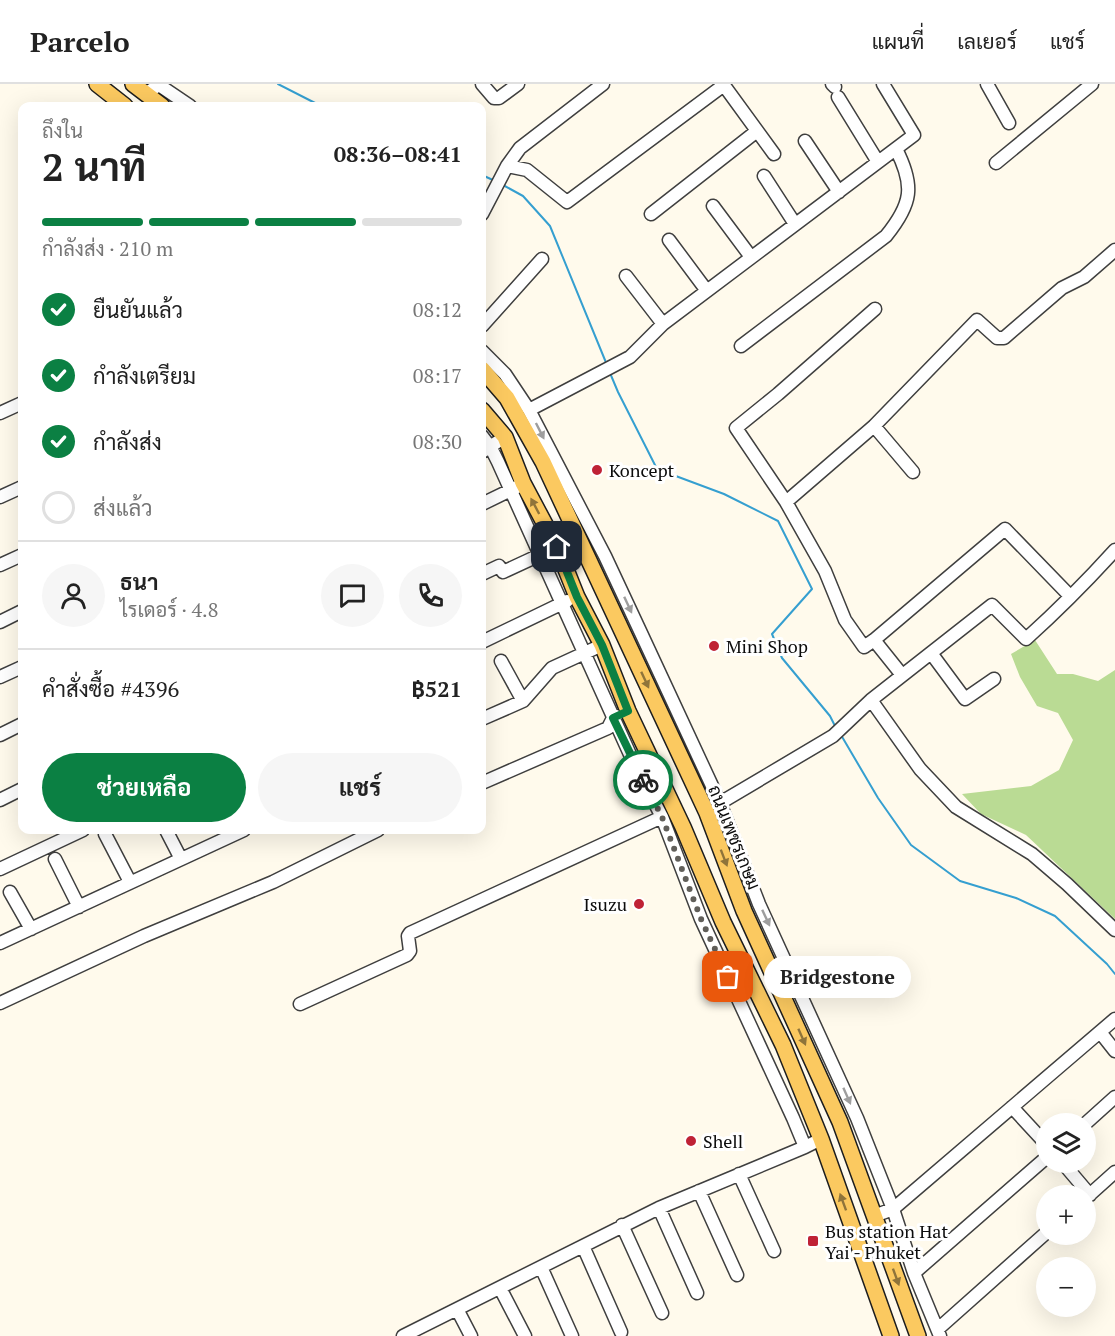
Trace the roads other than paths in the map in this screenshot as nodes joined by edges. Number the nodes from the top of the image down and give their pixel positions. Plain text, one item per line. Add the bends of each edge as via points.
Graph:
1 (97, 84) edge
2 (482, 84) edge
3 (518, 84) edge
4 (603, 84) edge
5 (724, 84) edge
6 (883, 84) edge
7 (987, 84) edge
8 (1092, 84) edge
9 (835, 90) edge
10 (139, 95) edge
11 (120, 102) edge
12 (154, 102) edge
13 (184, 102) edge
14 (1010, 123) dead end
15 (757, 131) junction
16 (805, 141) dead end
17 (896, 149) junction
18 (774, 154) dead end
19 (878, 162) junction
20 (996, 163) dead end
21 (507, 166) junction
22 (764, 176) dead end
23 (840, 192) junction
24 (713, 206) dead end
25 (486, 207) edge
26 (651, 214) dead end
27 (795, 224) junction
28 (669, 240) dead end
29 (1115, 250) edge
30 (751, 257) junction
31 (542, 259) dead end
32 (626, 276) dead end
33 (707, 291) junction
34 (875, 309) dead end
35 (486, 322) edge
36 (663, 324) junction
37 (741, 346) dead end
38 (486, 355) edge
39 (486, 374) edge
40 (18, 405) edge
41 (529, 410) junction
42 (0, 413) edge
43 (486, 415) edge
44 (874, 426) junction
45 (505, 437) junction
46 (486, 450) edge
47 (548, 460) junction
48 (913, 472) dead end
49 (517, 487) junction
50 (18, 489) edge
51 (0, 497) edge
52 (486, 502) edge
53 (786, 502) junction
54 (557, 547) junction
55 (1115, 550) edge
56 (540, 555) junction
57 (18, 557) edge
58 (0, 565) edge
59 (486, 572) edge
60 (1070, 596) junction
61 (577, 597) junction
62 (561, 604) junction
63 (18, 614) edge
64 (0, 622) edge
65 (486, 640) edge
66 (874, 640) junction
67 (602, 645) junction
68 (584, 653) junction
69 (931, 653) junction
70 (501, 661) dead end
71 (18, 669) edge
72 (902, 675) junction
73 (0, 678) edge
74 (994, 679) dead end
75 (871, 700) junction
76 (523, 701) junction
77 (628, 711) junction
78 (486, 717) edge
79 (613, 718) junction
80 (18, 726) edge
81 (0, 735) edge
82 (486, 781) edge
83 (18, 791) edge
84 (0, 800) edge
85 (720, 803) junction
86 (707, 813) junction
87 (662, 817) junction
88 (683, 827) junction
89 (74, 834) edge
90 (105, 834) dead end
91 (168, 834) edge
92 (230, 834) edge
93 (370, 834) edge
94 (55, 859) dead end
95 (181, 859) junction
96 (0, 869) edge
97 (130, 882) junction
98 (10, 892) dead end
99 (79, 907) junction
100 (31, 929) junction
101 (1115, 930) edge
102 (0, 943) edge
103 (0, 1003) edge
104 (300, 1005) dead end
105 (1115, 1019) edge
106 (1100, 1032) junction
107 (1115, 1051) edge
108 (1115, 1097) edge
109 (1012, 1107) junction
110 (1096, 1114) edge
111 (1036, 1133) edge
112 (821, 1139) junction
113 (805, 1148) junction
114 (1036, 1167) edge
115 (1115, 1172) edge
116 (1070, 1173) edge
117 (739, 1174) junction
118 (1080, 1185) edge
119 (1096, 1189) edge
120 (699, 1191) junction
121 (659, 1208) junction
122 (893, 1209) junction
123 (874, 1216) junction
124 (622, 1226) junction
125 (1036, 1242) edge
126 (583, 1246) junction
127 (774, 1251) dead end
128 (541, 1267) junction
129 (914, 1273) junction
130 (737, 1275) dead end
131 (500, 1288) junction
132 (697, 1293) dead end
133 (457, 1309) junction
134 (662, 1313) dead end
135 (621, 1332) dead end
136 (939, 1333) edge
137 (411, 1334) edge
138 (471, 1336) edge
139 (525, 1336) edge
140 (572, 1336) edge
141 (891, 1336) edge
142 (918, 1336) edge

1 - 11 main road
2 - 3 street via 494,98
4 - 21 street via 520,148
5 - 15 street
5 - 21 street via 567,202 527,170
6 - 17 street via 914,135
7 - 14 street
8 - 20 street
9 - 19 street
10 - 12 main road
10 - 13 street via 159,86
15 - 18 street
15 - 26 street
16 - 23 street
17 - 19 street
17 - 37 street via 908,175 908,194 898,220 886,236
19 - 23 street
21 - 25 street
22 - 27 street
23 - 27 street
24 - 30 street
27 - 30 street
28 - 33 street
29 - 44 street via 1084,277 1062,288 1004,338 997,338 977,320
30 - 33 street
31 - 35 street
32 - 36 street
33 - 36 street
34 - 53 street via 736,428
36 - 41 street via 630,357
38 - 41 street via 505,374
39 - 47 main road, ถนนเพชรเกษม
40 - 42 street
41 -> 47 street
43 - 45 main road
44 - 48 street
44 - 53 street
45 - 46 street
45 - 49 main road
46 - 49 street
47 -> 85 street via 605,556
47 -> 86 main road, ถนนเพชรเกษม
49 - 52 street
54 -> 49 main road
49 - 56 street
50 - 51 street
53 - 66 street via 830,582 844,620 864,647
54 - 56 street
54 - 61 main road
55 - 60 street
56 - 59 street via 503,572 499,566
56 - 62 street
57 - 58 street
60 - 66 street via 1005,529
60 - 69 street via 1026,639 992,605
61 - 62 street
61 - 67 main road
62 - 65 street
62 - 68 street
63 - 64 street
66 - 72 street
67 - 68 street
67 - 77 main road
68 - 76 street via 552,668
68 - 79 street
69 - 72 street
69 - 74 street via 965,699
70 - 76 street
71 - 73 street
72 - 75 street
75 - 85 street via 833,736
75 - 101 street via 920,769 956,807 1032,854
76 - 78 street
77 - 79 street
77 - 88 main road
79 - 82 street via 608,728
79 - 87 street
80 - 81 street
83 - 84 street
85 -> 122 street via 759,904 857,1118
86 - 88 main road
86 -> 123 main road, ถนนเพชรเกษม via 744,911 840,1122
87 - 104 street via 410,933 407,955
87 - 113 street via 701,919
88 - 112 main road via 723,922 783,1045
89 - 96 street
90 - 97 street
91 - 95 street
92 - 95 street
93 - 103 street via 273,882
94 - 99 street
95 - 97 street
97 - 99 street
98 - 100 street
99 - 100 street
100 - 102 street
105 - 106 street
106 - 107 street
106 - 109 street
108 - 110 street
109 - 111 street
109 - 122 street
112 - 113 street
141 -> 112 main road
113 - 117 street
114 - 129 street
115 - 119 street
116 - 118 street
117 - 120 street
117 - 127 street
120 - 121 street
120 - 130 street
121 - 124 street
121 - 132 street
122 - 123 street
122 - 129 street
123 -> 142 main road, ถนนเพชรเกษม
124 - 126 street
124 - 134 street
125 - 136 street
126 - 128 street
126 - 135 street
128 - 131 street
128 - 140 street
129 - 136 street
131 - 133 street
131 - 139 street
133 - 137 street
133 - 138 street

